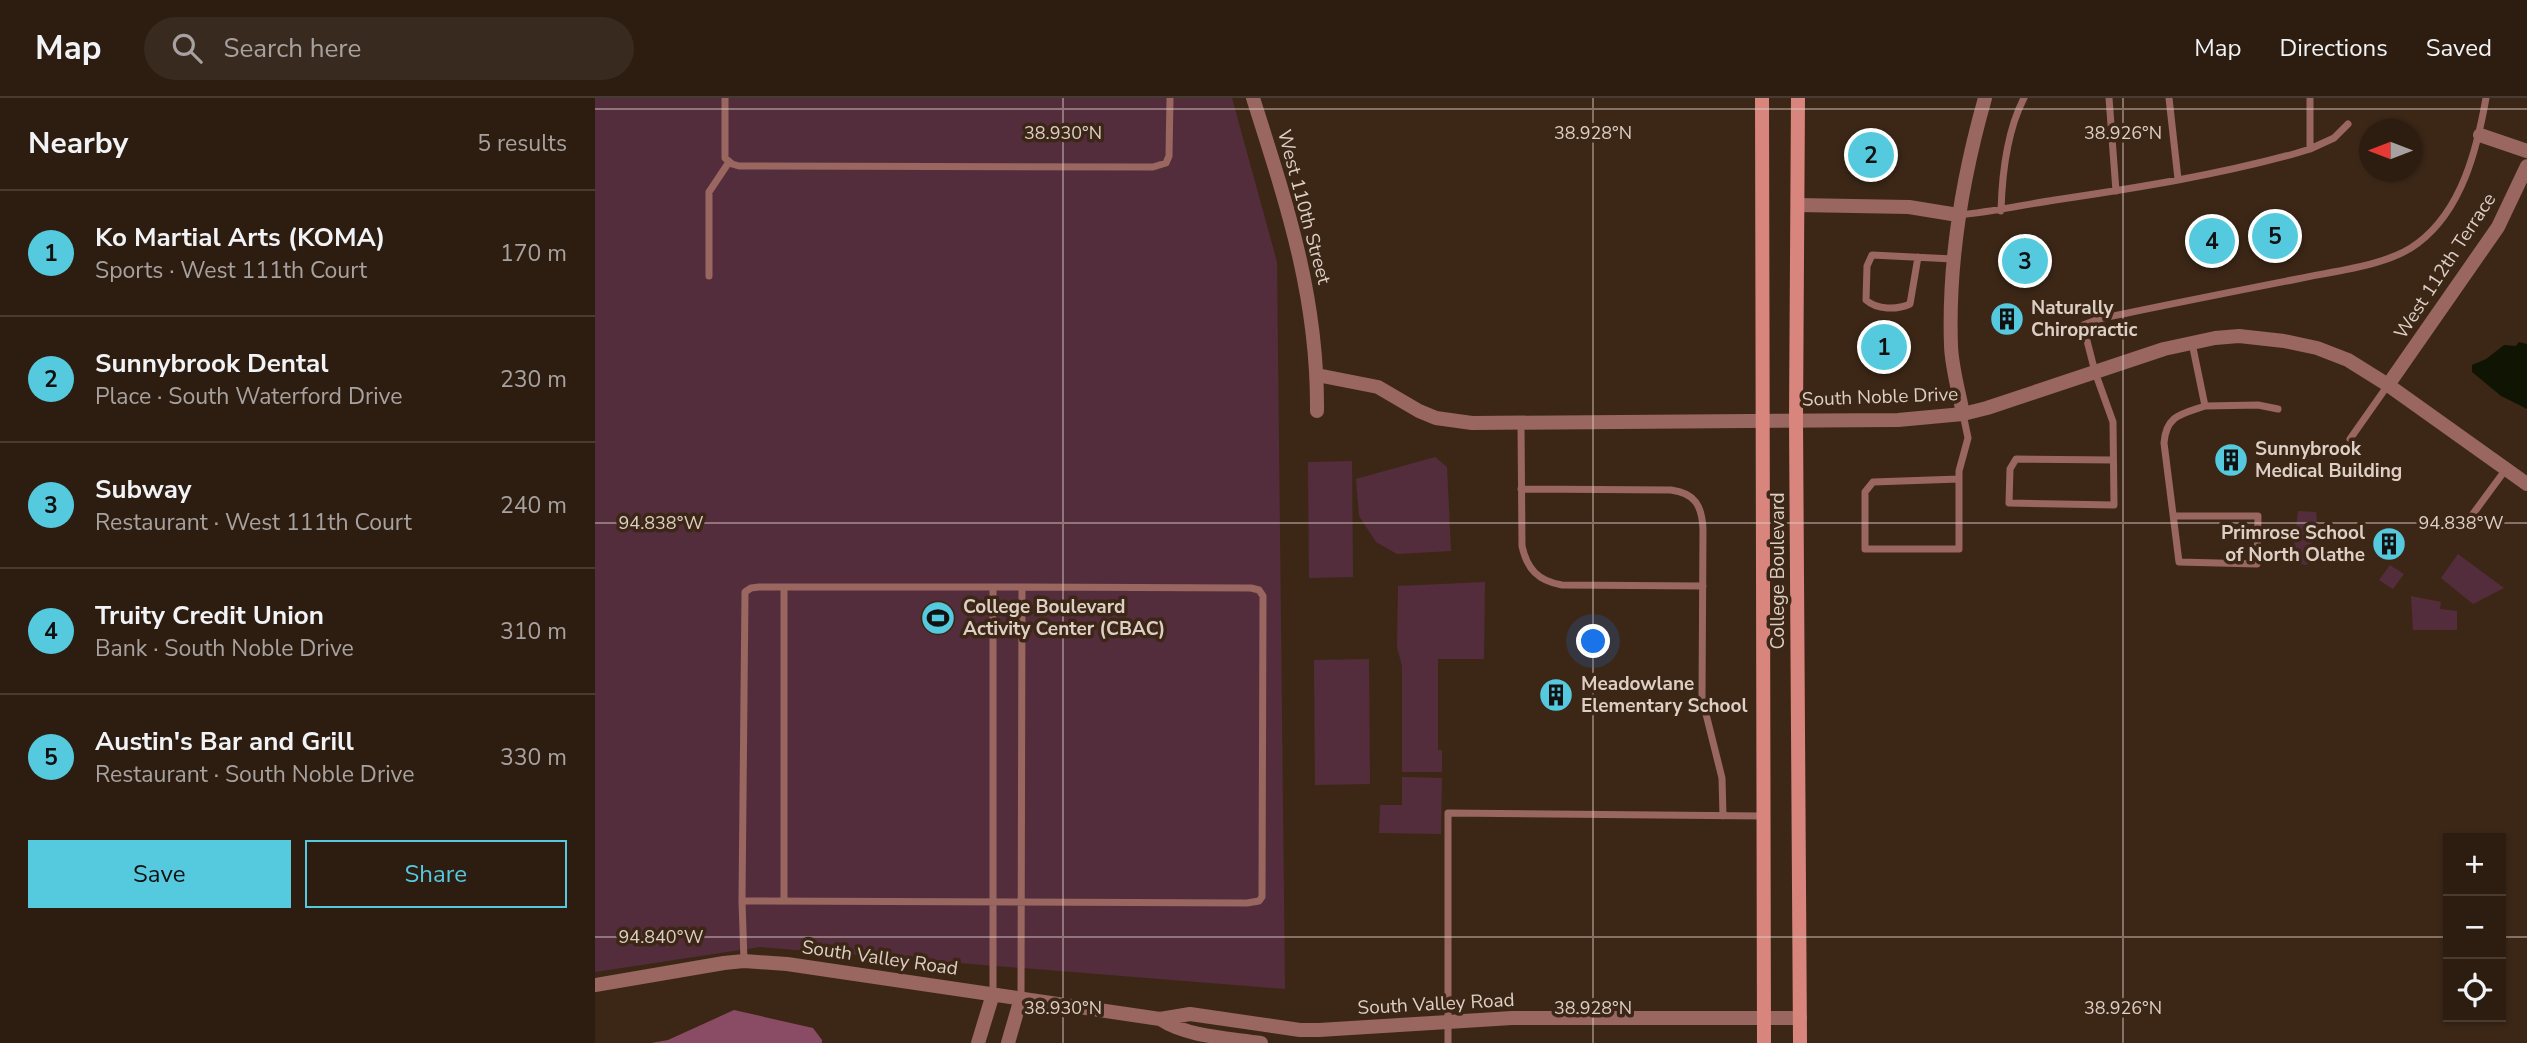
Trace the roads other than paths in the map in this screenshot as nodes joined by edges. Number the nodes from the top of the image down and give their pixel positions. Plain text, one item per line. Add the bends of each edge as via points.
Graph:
1 (725, 98) edge
2 (1170, 98) edge
3 (1253, 98) edge
4 (1762, 98) edge
5 (1798, 98) edge
6 (1985, 98) edge
7 (2024, 98) edge
8 (2109, 98) edge
9 (2169, 98) edge
10 (2310, 98) edge
11 (2486, 98) edge
12 (2348, 124) dead end
13 (2480, 135) junction
14 (2310, 149) junction
15 (2527, 151) edge
16 (729, 162) junction
17 (2527, 166) edge
18 (2178, 179) junction
19 (2116, 191) junction
20 (1798, 205) junction
21 (2001, 211) junction
22 (1958, 215) junction
23 (1917, 257) junction
24 (1953, 259) junction
25 (709, 276) dead end
26 (2192, 343) junction
27 (2095, 372) junction
28 (1317, 375) junction
29 (2388, 385) junction
30 (2205, 406) junction
31 (2278, 409) dead end
32 (1317, 411) dead end
33 (1963, 414) junction
34 (1764, 421) junction
35 (1796, 421) junction
36 (1521, 424) junction
37 (2350, 439) dead end
38 (2113, 460) junction
39 (2505, 469) junction
40 (1959, 480) junction
41 (2527, 485) edge
42 (1521, 489) junction
43 (2174, 516) junction
44 (2467, 522) dead end
45 (1703, 586) junction
46 (784, 587) junction
47 (993, 587) junction
48 (1022, 587) junction
49 (1723, 816) junction
50 (1764, 816) junction
51 (742, 901) junction
52 (784, 901) junction
53 (1022, 902) junction
54 (993, 903) junction
55 (744, 961) junction
56 (595, 985) edge
57 (993, 994) junction
58 (1021, 998) junction
59 (1764, 1018) junction
60 (1800, 1018) junction
61 (1160, 1019) junction
62 (1447, 1022) junction
63 (1328, 1036) edge
64 (1308, 1037) edge
65 (978, 1043) edge
66 (1008, 1043) edge
67 (1261, 1043) edge
68 (1447, 1043) edge
69 (1764, 1043) edge
70 (1800, 1043) edge

1 - 16 lane via 724,155
2 - 16 lane via 1169,156 1166,163 1153,167 739,166
3 - 28 street, West 110th Street via 1294,228
4 - 34 main road, College Boulevard
5 - 20 main road, College Boulevard
6 - 22 street
7 - 21 lane via 2001,182
8 - 19 lane
9 - 18 lane
10 - 14 lane
11 - 13 lane
12 - 14 lane via 2334,138
13 - 15 street
13 - 27 lane via 2444,218 2418,244 2400,255 2353,267 2083,325
14 - 18 lane
16 - 25 lane via 709,192
17 - 29 street, West 112th Terrace via 2498,227
18 - 19 lane
19 - 21 lane
20 - 22 street via 1909,207
20 - 35 main road, College Boulevard
21 - 22 lane
22 - 24 street
23 - 23 lane via 1872,255 1867,266 1866,300 1878,307 1910,304
23 - 24 lane
24 - 33 street via 1951,347
26 - 27 street, South Noble Drive
26 - 29 street, South Noble Drive via 2239,336 2317,348 2348,360
26 - 30 lane
27 - 33 street, South Noble Drive
27 - 38 lane via 2113,422
28 - 32 street, West 110th Street
28 - 36 street, South Noble Drive via 1378,387 1436,418
29 - 37 lane
29 - 39 street, South Noble Drive
30 - 31 lane
30 - 43 lane via 2171,420 2165,432
33 - 35 street, South Noble Drive
33 - 40 lane via 1968,438
34 - 35 street, South Noble Drive
34 - 36 street, South Noble Drive
34 - 50 main road, College Boulevard
35 - 60 main road, College Boulevard
36 - 42 lane
38 - 38 lane via 2114,505 2010,503 2010,468 2016,459
39 - 41 street, South Noble Drive
39 - 44 lane
40 - 40 lane via 1959,549 1865,549 1865,492 1873,482
42 - 45 lane via 1522,546 1532,572 1541,579 1562,585
42 - 45 lane via 1688,494 1703,516
43 - 43 lane via 2179,562 2257,564 2257,516
45 - 49 lane via 1702,698 1722,778
46 - 47 lane
46 - 51 lane via 751,588 743,597
46 - 52 lane
47 - 48 lane
47 - 54 lane
48 - 53 lane
48 - 53 lane via 1251,588 1263,596 1259,901
49 - 50 lane
49 - 62 lane via 1448,813
50 - 59 main road, College Boulevard
51 - 52 lane
51 - 55 lane
52 - 54 lane
53 - 54 lane
53 - 58 lane
54 - 57 lane
55 - 56 street, South Valley Road
55 - 57 street, South Valley Road
57 - 58 street, South Valley Road
57 - 65 street
58 - 61 street, South Valley Road
58 - 66 street
59 - 60 street, South Valley Road
59 - 62 street, South Valley Road
59 - 69 main road, College Boulevard
60 - 70 main road, College Boulevard
61 - 64 street, South Valley Road via 1190,1014
61 - 67 street, South Valley Road via 1205,1034
62 - 63 street, South Valley Road
62 - 68 lane
63 - 64 street, South Valley Road

